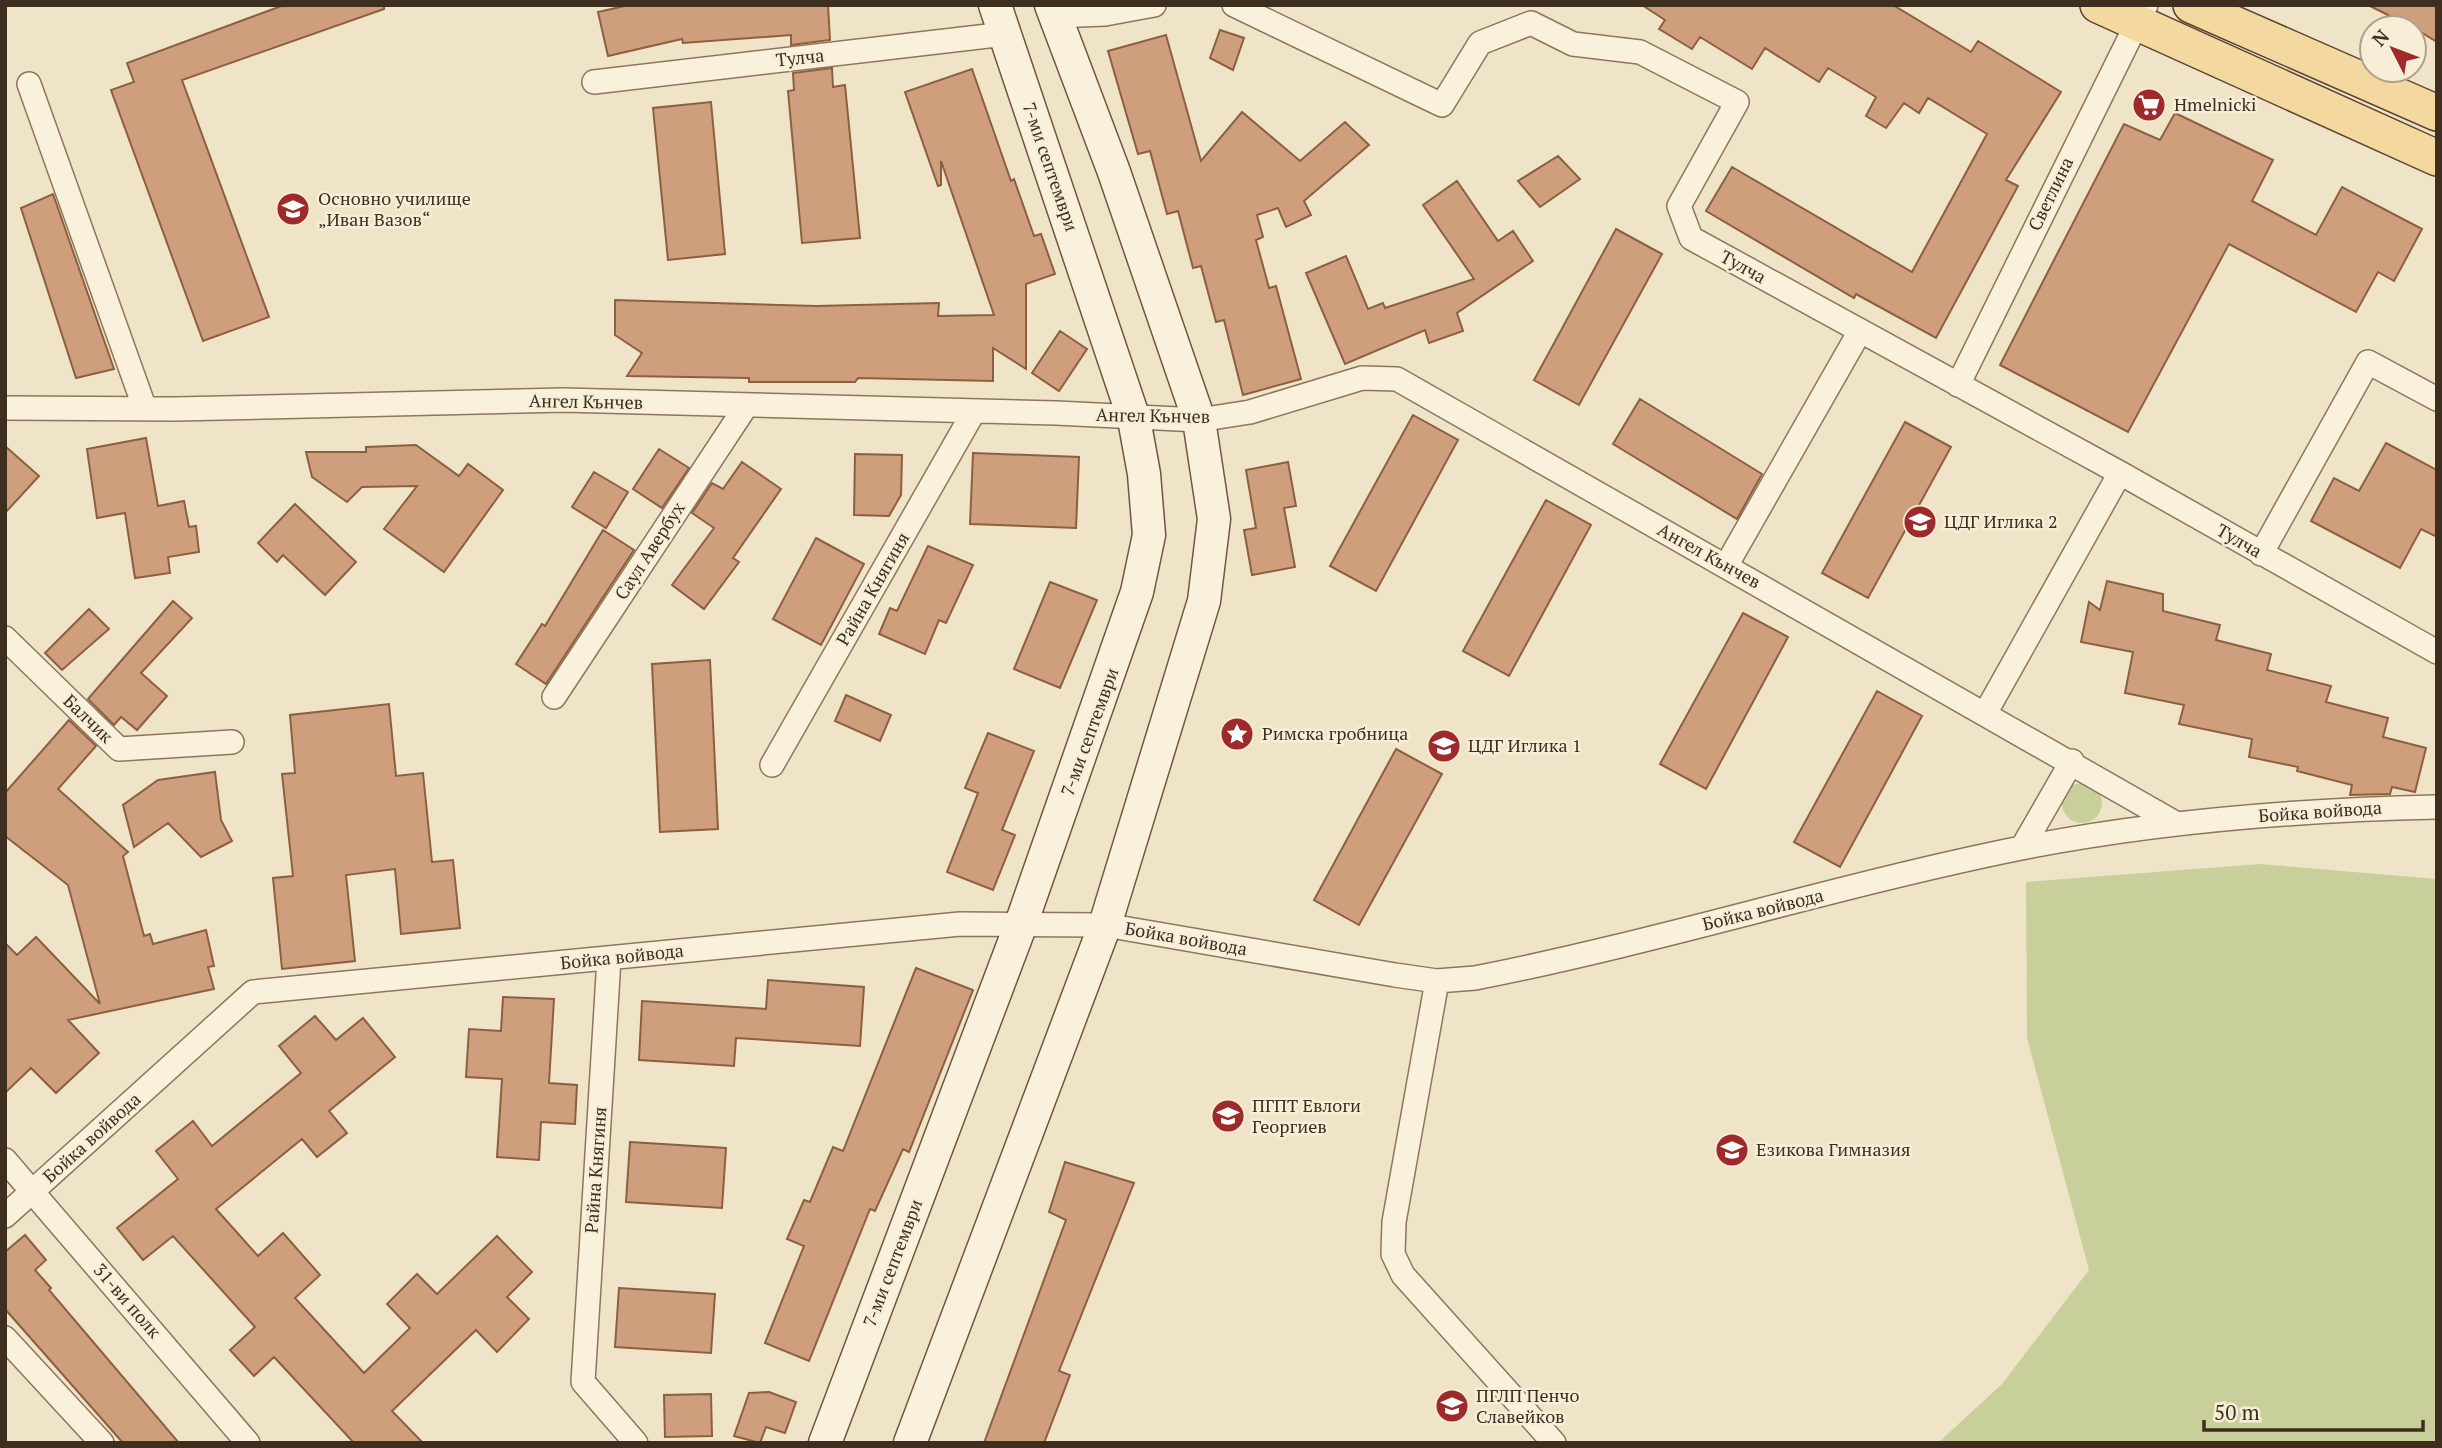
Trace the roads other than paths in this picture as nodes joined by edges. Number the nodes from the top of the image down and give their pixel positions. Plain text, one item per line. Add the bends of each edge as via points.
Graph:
1 (1154, 5) edge
2 (1234, 5) edge
3 (2098, 5) edge
4 (2191, 5) edge
5 (1053, 11) edge
6 (2142, 14) edge
7 (1000, 20) edge
8 (594, 82) dead end
9 (29, 84) dead end
10 (2437, 113) edge
11 (2437, 158) edge
12 (1860, 331) junction
13 (1958, 385) junction
14 (2437, 400) edge
15 (746, 406) junction
16 (5, 408) edge
17 (145, 409) junction
18 (973, 413) junction
19 (1134, 419) junction
20 (1199, 420) junction
21 (2120, 473) junction
22 (2261, 554) junction
23 (1726, 566) junction
24 (5, 638) edge
25 (2437, 652) edge
26 (554, 697) dead end
27 (1986, 712) junction
28 (232, 742) dead end
29 (2072, 761) junction
30 (772, 765) dead end
31 (2437, 807) edge
32 (2177, 824) junction
33 (2022, 848) junction
34 (1021, 924) junction
35 (1105, 925) junction
36 (609, 959) junction
37 (1437, 981) junction
38 (5, 1160) edge
39 (33, 1192) junction
40 (5, 1216) edge
41 (5, 1338) edge
42 (102, 1443) edge
43 (248, 1443) edge
44 (636, 1443) edge
45 (825, 1443) edge
46 (910, 1443) edge
47 (1553, 1443) edge

1 - 5 street via 1105,14
2 - 12 street, Тулча via 1442,105 1480,43 1531,23 1573,44 1640,52 1737,102 1679,206 1691,238
3 - 6 main road
4 - 10 main road
5 - 20 main road
6 - 11 main road
6 - 13 street, Светлина
7 - 8 street, Тулча
7 - 19 main road, 7-ми септември
9 - 17 street
12 - 13 street, Тулча
12 - 23 street
13 - 21 street, Тулча
14 - 22 street via 2368,362
15 - 17 street, Ангел Кънчев via 564,400
15 - 18 street, Ангел Кънчев
15 - 26 street, Саул Авербух
16 - 17 street, Ангел Кънчев
18 - 19 street, Ангел Кънчев
18 - 30 street, Райна Княгиня
19 - 20 street, Ангел Кънчев
19 - 34 main road, 7-ми септември via 1149,535 1137,592
20 - 23 street, Ангел Кънчев via 1250,412 1362,378 1397,379
20 - 35 main road via 1214,519 1204,601
21 - 22 street, Тулча
21 - 27 street
22 - 25 street, Тулча
23 - 27 street, Ангел Кънчев
24 - 28 street, Балчик via 119,749
27 - 29 street, Ангел Кънчев
29 - 32 street, Ангел Кънчев
29 - 33 street
31 - 32 street, Бойка войвода via 2323,810
32 - 33 street, Бойка войвода
33 - 37 street, Бойка войвода via 1520,969
34 - 35 street, Бойка войвода
34 - 36 street, Бойка войвода via 960,924
34 - 45 main road, 7-ми септември
35 - 37 street, Бойка войвода
35 - 46 main road
36 - 39 street, Бойка войвода via 253,992
36 - 44 street, Райна Княгиня via 583,1382
37 - 47 street via 1394,1222 1393,1254 1403,1275
38 - 39 street, 31-ви полк
39 - 40 street, Бойка войвода
39 - 43 street, 31-ви полк
41 - 42 street

